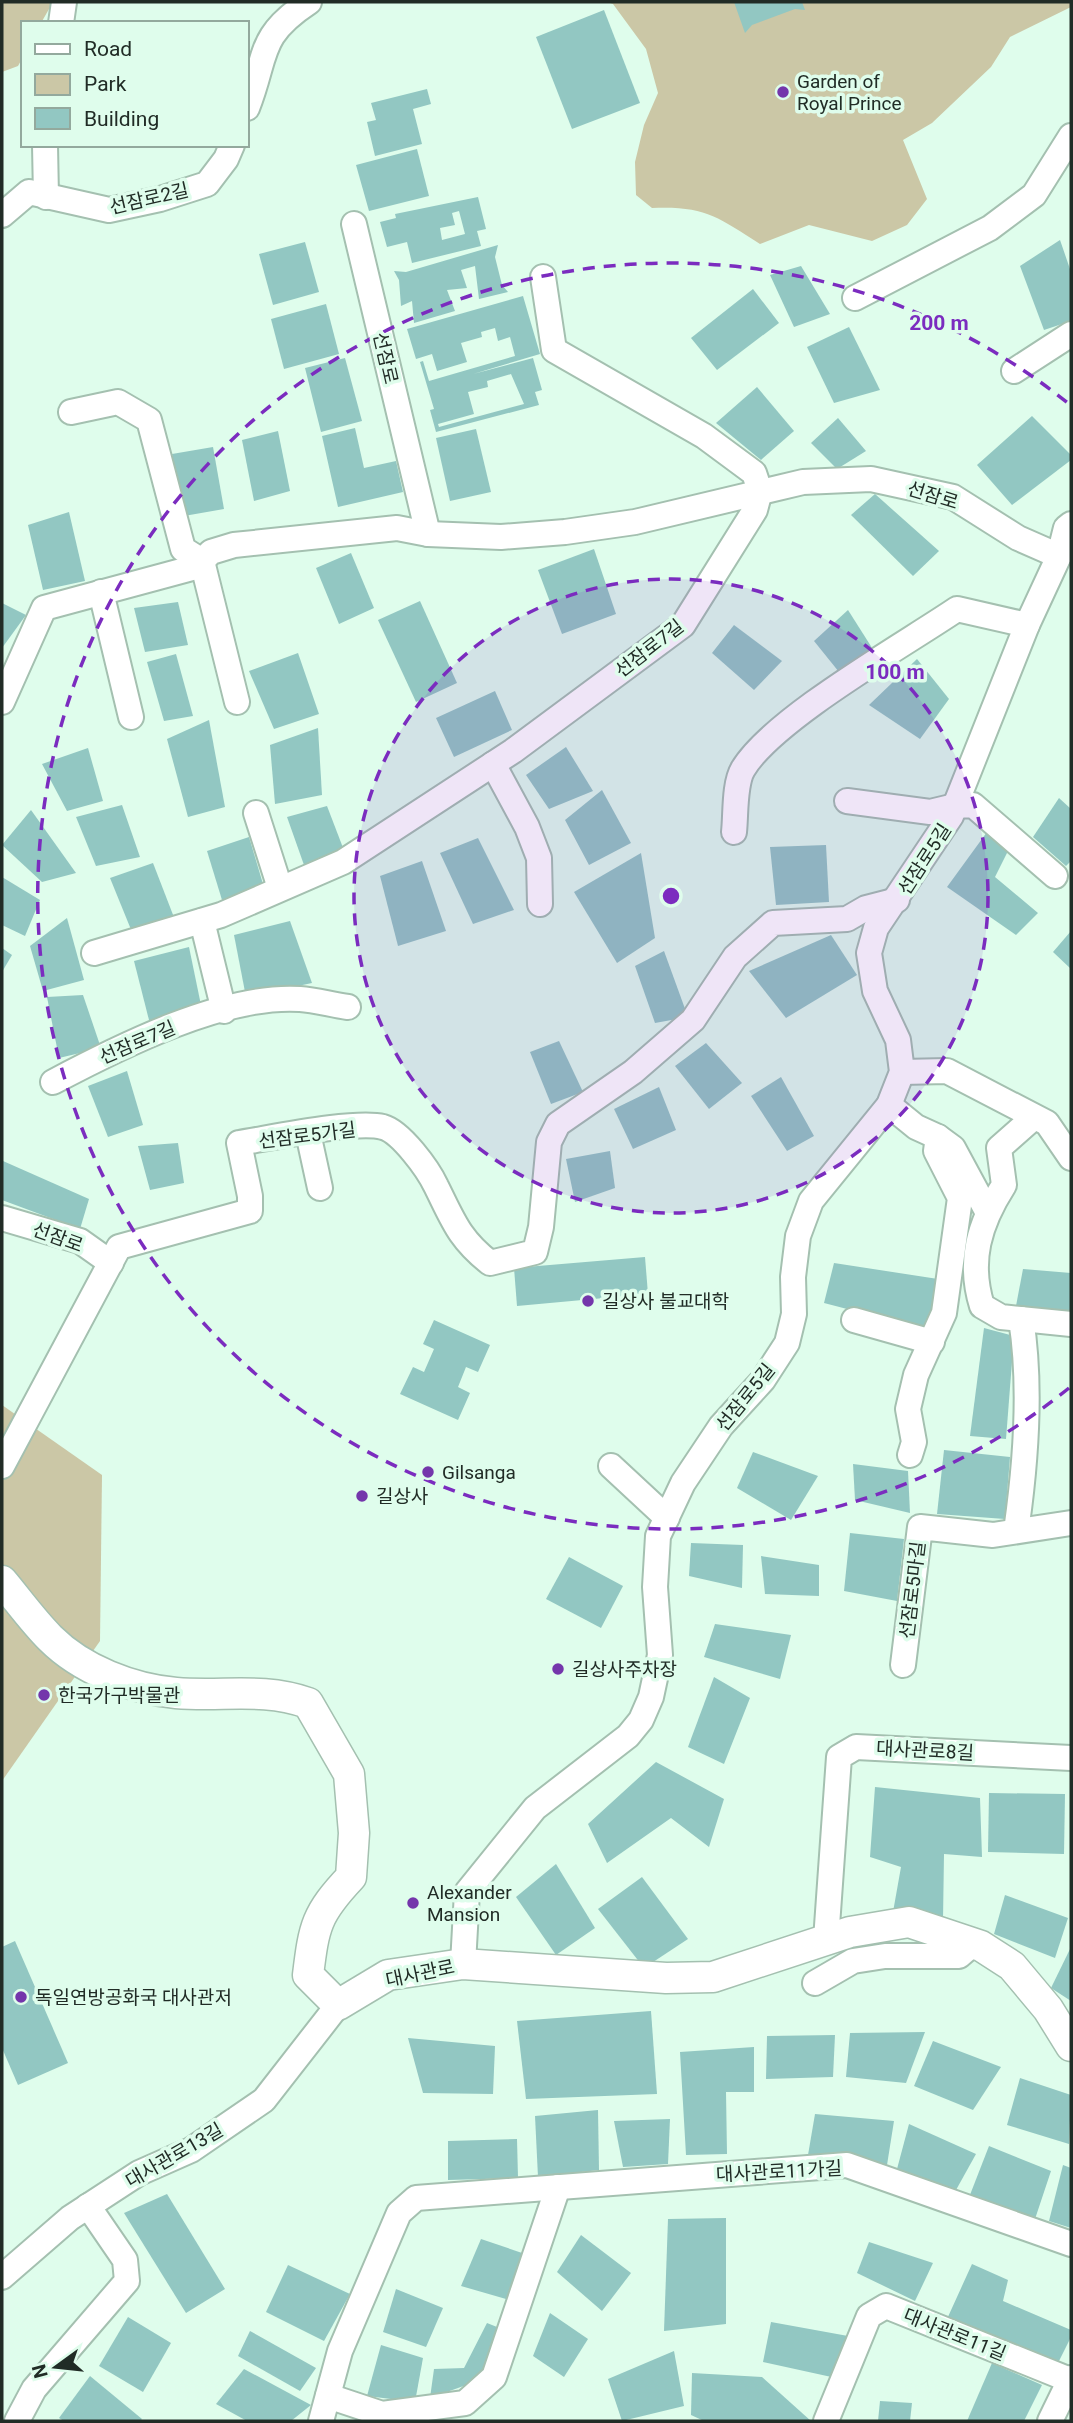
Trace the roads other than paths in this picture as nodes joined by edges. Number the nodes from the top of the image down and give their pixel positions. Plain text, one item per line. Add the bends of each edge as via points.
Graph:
1 (64, 2) edge
2 (309, 2) edge
3 (61, 21) edge
4 (248, 105) edge
5 (1071, 136) edge
6 (44, 147) edge
7 (231, 147) edge
8 (46, 197) junction
9 (2, 215) edge
10 (354, 224) dead end
11 (542, 277) dead end
12 (855, 298) dead end
13 (1071, 334) edge
14 (1014, 371) dead end
15 (71, 412) dead end
16 (760, 491) junction
17 (1071, 524) edge
18 (428, 534) junction
19 (1059, 556) junction
20 (202, 561) junction
21 (101, 592) junction
22 (1027, 625) junction
23 (8, 669) edge
24 (2, 702) edge
25 (237, 702) dead end
26 (131, 717) dead end
27 (493, 764) junction
28 (847, 801) dead end
29 (955, 806) junction
30 (256, 813) dead end
31 (734, 832) dead end
32 (1055, 876) dead end
33 (280, 888) junction
34 (897, 900) junction
35 (540, 904) dead end
36 (202, 920) junction
37 (94, 953) dead end
38 (348, 1007) dead end
39 (224, 1011) junction
40 (902, 1072) junction
41 (53, 1082) dead end
42 (889, 1105) junction
43 (1033, 1118) junction
44 (308, 1133) junction
45 (938, 1137) junction
46 (1070, 1153) edge
47 (320, 1188) dead end
48 (987, 1212) junction
49 (2, 1219) edge
50 (111, 1263) junction
51 (1021, 1319) junction
52 (854, 1320) dead end
53 (1071, 1324) edge
54 (932, 1342) junction
55 (910, 1455) dead end
56 (2, 1466) edge
57 (611, 1466) dead end
58 (667, 1518) junction
59 (1071, 1523) edge
60 (1016, 1531) junction
61 (2, 1581) edge
62 (903, 1665) dead end
63 (1071, 1758) edge
64 (826, 1940) junction
65 (974, 1943) junction
66 (463, 1964) junction
67 (815, 1983) dead end
68 (338, 2005) junction
69 (1071, 2046) edge
70 (558, 2187) junction
71 (88, 2206) junction
72 (1071, 2245) edge
73 (2, 2277) edge
74 (1071, 2379) edge
75 (328, 2396) junction
76 (1058, 2419) edge
77 (18, 2421) edge
78 (321, 2421) edge
79 (825, 2421) edge

1 - 3 street
2 - 4 street via 287,17 266,42
5 - 12 street via 1034,195 990,228
6 - 8 street
7 - 8 street, 선잠로2길 via 206,184 160,199 109,210
8 - 9 street, 선잠로2길 via 29,192
10 - 18 street, 선잠로
11 - 16 street via 554,350 704,436 754,473
13 - 14 street
15 - 20 street via 118,402 149,420 183,549
16 - 18 street, 선잠로 via 635,522 565,532 501,537
16 - 19 street, 선잠로 via 803,482 871,479 953,497 1018,538
16 - 27 street, 선잠로7길 via 755,510 683,625
17 - 19 street
18 - 20 street, 선잠로 via 397,528 234,545 211,552
19 - 22 street, 선잠로5길
20 - 21 street, 선잠로 via 196,567
20 - 25 street
21 - 23 street, 선잠로 via 44,608
21 - 26 street
22 - 29 street, 선잠로5길
22 - 31 street via 957,610 819,702 765,742 742,771
23 - 24 street, 선잠로
27 - 33 street, 선잠로7길 via 342,862
27 - 35 street via 539,858
28 - 29 street, 선잠로5길 via 930,812
29 - 32 street, 선잠로5길 via 973,805
29 - 34 street, 선잠로5길
30 - 33 street
33 - 36 street, 선잠로7길
34 - 40 street, 선잠로5길 via 876,928 869,954 875,991 898,1040
34 - 44 street, 선잠로5가길 via 866,908 847,919 773,923 735,957 693,1020 634,1072 558,1124 549,1142 535,1252 490,1264 467,1245 431,1175 408,1146 384,1127
36 - 37 street, 선잠로7길
36 - 39 street
38 - 39 street, 선잠로7길 via 300,999 264,1000
39 - 41 street, 선잠로7길 via 145,1036
40 - 42 street, 선잠로5길
40 - 43 street via 947,1071
42 - 45 street via 916,1127
42 - 58 street, 선잠로5길 via 811,1201 799,1236 794,1314 787,1343 763,1380 720,1426 683,1483
43 - 46 street via 1047,1123
43 - 48 street via 999,1147 1004,1185
44 - 47 street
44 - 50 street, 선잠로5가길 via 239,1143 250,1210 119,1247
45 - 48 street via 953,1148
45 - 54 street via 936,1151 960,1198 944,1313
48 - 51 street via 977,1242 974,1281 982,1306 1000,1317
49 - 50 street, 선잠로 via 80,1241
50 - 56 street, 선잠로5가길
51 - 53 street
51 - 60 street via 1026,1397 1023,1489
52 - 54 street
54 - 55 street via 916,1375 908,1409 914,1442
57 - 58 street
58 - 66 street, 선잠로5길 via 658,1536 655,1587 660,1656 641,1720 628,1736 536,1808 467,1892
59 - 60 street, 선잠로5마길
60 - 62 street, 선잠로5마길 via 993,1535 920,1527
61 - 68 main road via 51,1639 116,1679 174,1693 280,1693 308,1703 349,1773 354,1833 351,1877 328,1900 314,1928 308,1975
63 - 64 street, 대사관로8길 via 856,1747 839,1757
64 - 65 main road, 대사관로 via 909,1922
64 - 66 main road, 대사관로 via 713,1977
65 - 67 street via 959,1956 853,1961
65 - 69 main road, 대사관로 via 1021,1975
66 - 68 main road, 대사관로 via 388,1975
68 - 71 street, 대사관로13길 via 264,2099 191,2150 139,2173
70 - 72 street, 대사관로11가길 via 846,2165
70 - 75 street, 대사관로11가길 via 416,2198 399,2213 340,2351
70 - 75 street via 494,2377 465,2403 382,2414
71 - 73 street, 대사관로13길
71 - 77 street via 125,2260 127,2281 34,2389
74 - 76 street, 대사관로11길
74 - 79 street, 대사관로11길 via 886,2306 869,2316
75 - 78 street, 대사관로11가길

